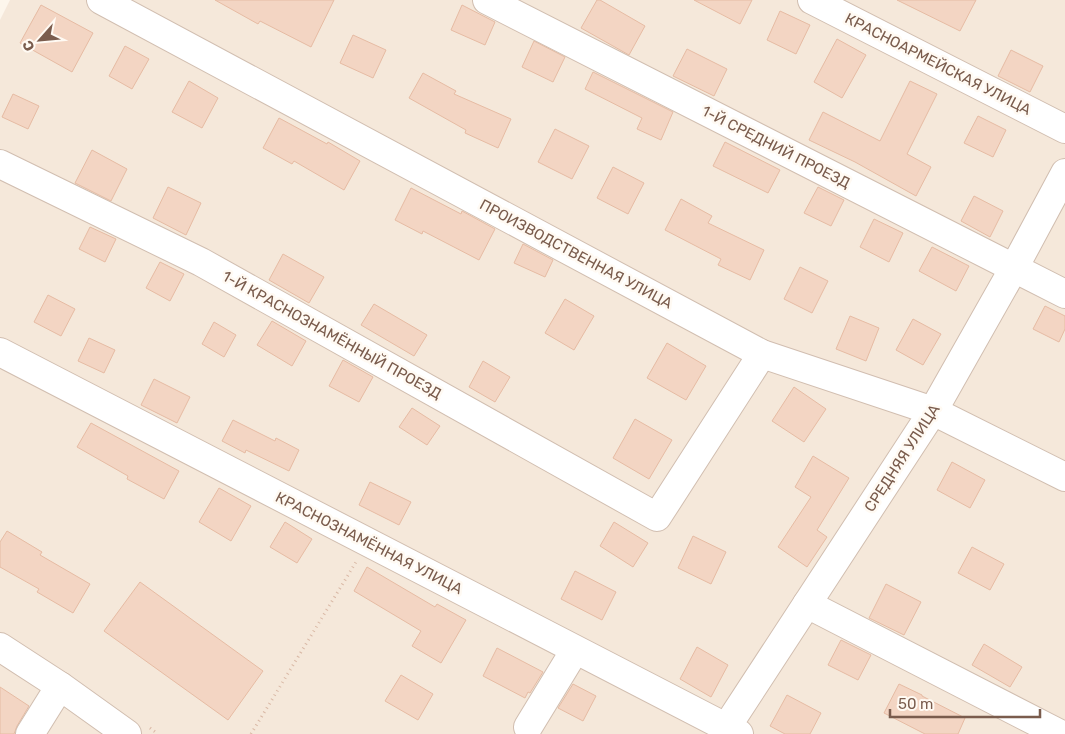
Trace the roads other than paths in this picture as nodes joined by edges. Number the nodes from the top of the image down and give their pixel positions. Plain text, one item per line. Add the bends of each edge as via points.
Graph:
1 (102, 0) edge
2 (487, 0) edge
3 (812, 0) edge
4 (1065, 129) edge
5 (0, 164) edge
6 (1065, 173) edge
7 (1014, 268) junction
8 (1065, 294) edge
9 (0, 352) edge
10 (762, 354) junction
11 (933, 411) junction
12 (1065, 476) edge
13 (807, 604) junction
14 (0, 647) edge
15 (575, 650) junction
16 (60, 686) junction
17 (528, 726) dead end
18 (731, 732) edge
19 (30, 734) edge
20 (127, 734) edge
21 (1060, 734) edge

1 - 10 street, ПРОИЗВОДСТВЕННАЯ УЛИЦА
2 - 7 street, 1-Й СРЕДНИЙ ПРОЕЗД
3 - 4 street, КРАСНОАРМЕЙСКАЯ УЛИЦА
5 - 10 street, 1-Й КРАСНОЗНАМЁННЫЙ ПРОЕЗД via 201,262 657,517
6 - 7 street, СРЕДНЯЯ УЛИЦА
7 - 8 street, 1-Й СРЕДНИЙ ПРОЕЗД
7 - 11 street, СРЕДНЯЯ УЛИЦА
9 - 15 street, КРАСНОЗНАМЁННАЯ УЛИЦА
10 - 11 street, ПРОИЗВОДСТВЕННАЯ УЛИЦА
11 - 12 street, ПРОИЗВОДСТВЕННАЯ УЛИЦА
11 - 13 street, СРЕДНЯЯ УЛИЦА
13 - 18 street, СРЕДНЯЯ УЛИЦА
13 - 21 street
14 - 16 street
15 - 17 street
15 - 18 street, КРАСНОЗНАМЁННАЯ УЛИЦА
16 - 19 street
16 - 20 street

